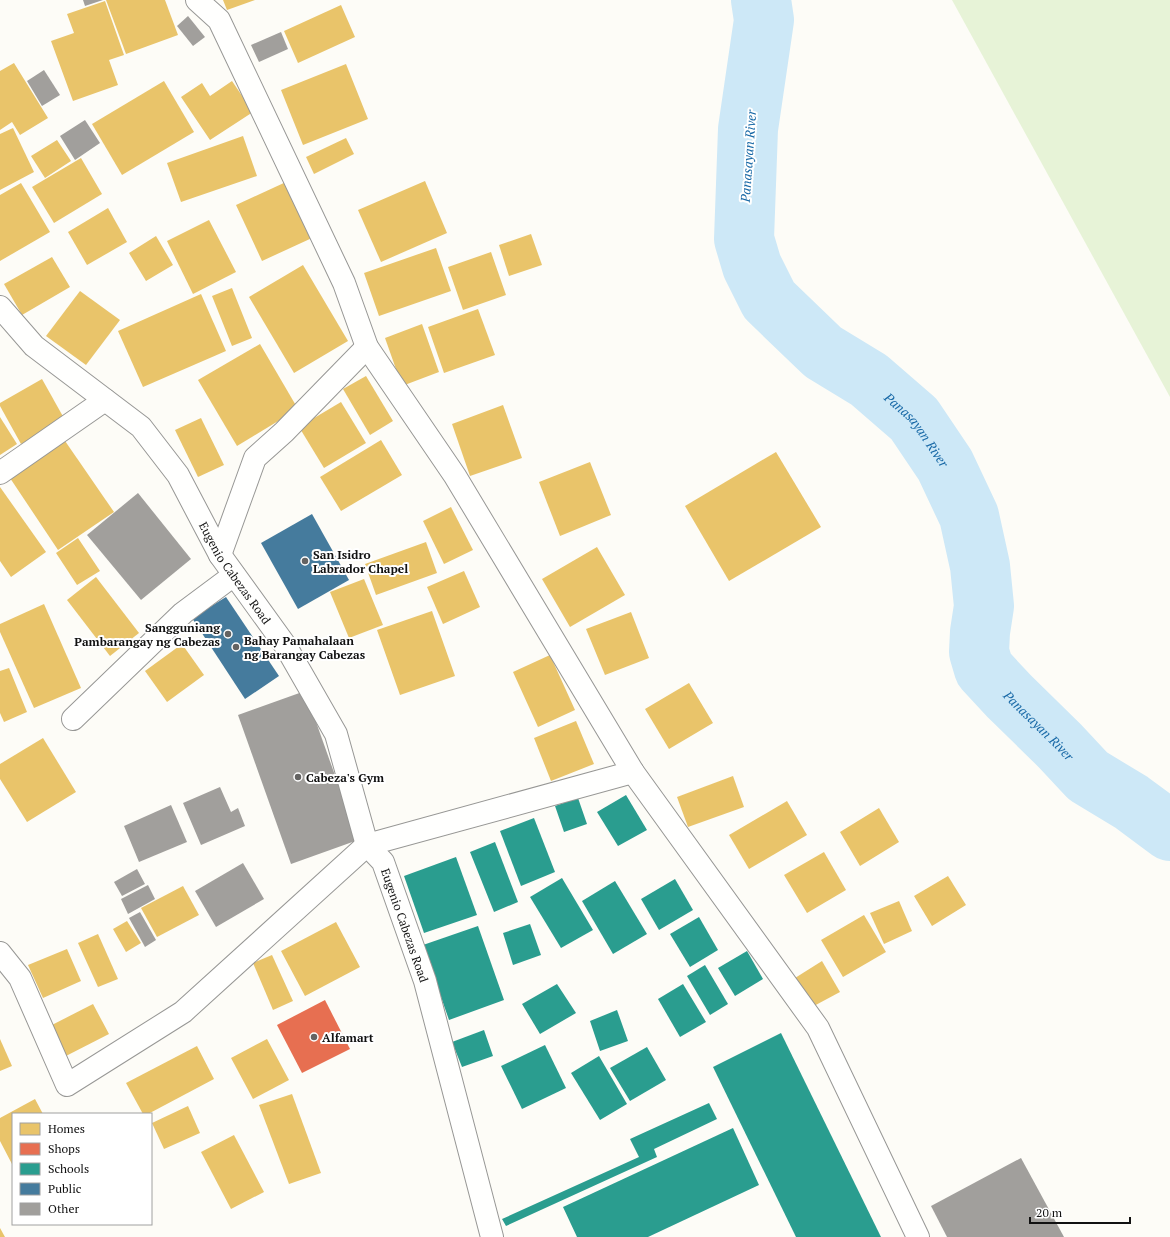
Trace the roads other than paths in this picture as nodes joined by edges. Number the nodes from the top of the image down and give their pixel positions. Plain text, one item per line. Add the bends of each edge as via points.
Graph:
1 (198, 0) edge
2 (0, 307) edge
3 (367, 347) junction
4 (105, 400) junction
5 (0, 473) edge
6 (220, 555) junction
7 (234, 575) junction
8 (73, 719) dead end
9 (633, 772) junction
10 (367, 844) junction
11 (0, 953) edge
12 (492, 1237) edge
13 (918, 1237) edge

1 - 3 street via 219,20 344,283
2 - 4 street, Eugenio Cabezas Road via 34,346
3 - 6 street via 255,458
3 - 9 street via 455,476
4 - 5 street
4 - 6 street, Eugenio Cabezas Road via 141,427 178,475
6 - 7 street, Eugenio Cabezas Road
7 - 8 street via 183,613
7 - 10 street, Eugenio Cabezas Road via 284,645 336,734
9 - 10 street
9 - 13 street via 818,1028
10 - 11 street via 184,1012 66,1085 20,978
10 - 12 street, Eugenio Cabezas Road via 383,862 425,981

